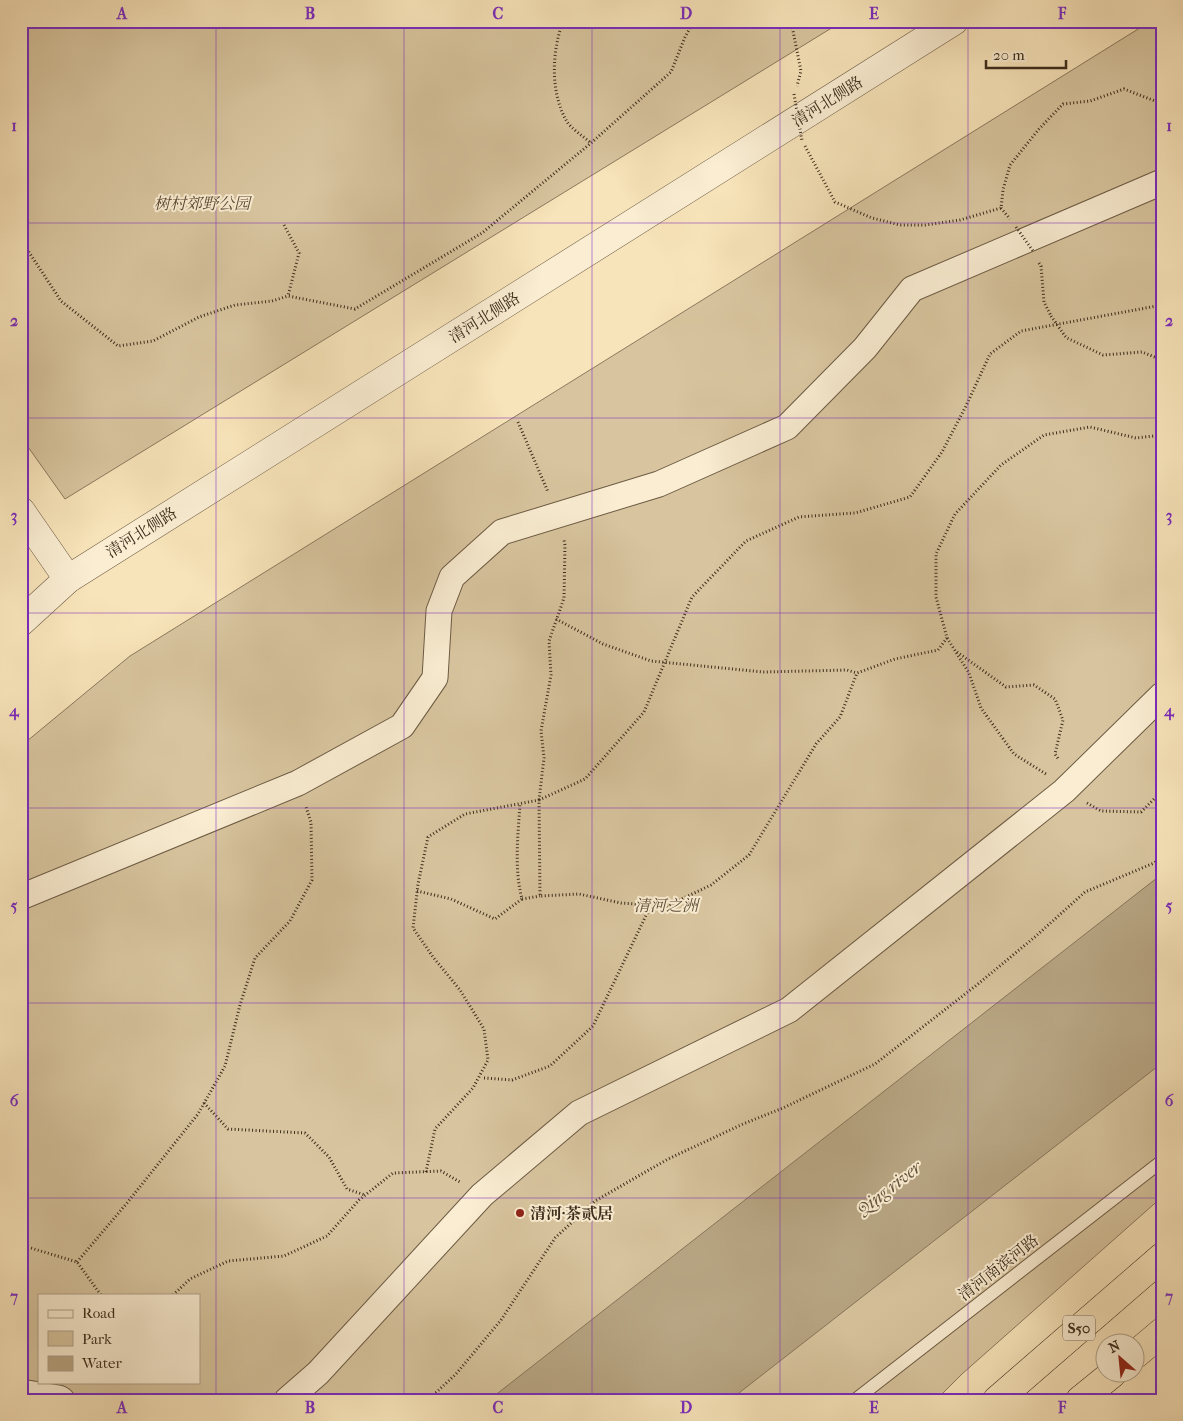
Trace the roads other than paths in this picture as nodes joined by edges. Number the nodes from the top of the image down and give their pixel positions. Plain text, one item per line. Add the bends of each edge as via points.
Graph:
1 (954, 21) edge
2 (1162, 182) edge
3 (21, 511) edge
4 (68, 579) junction
5 (21, 622) edge
6 (1162, 695) edge
7 (21, 897) edge
8 (1162, 1161) edge
9 (1162, 1257) edge
10 (1162, 1332) edge
11 (1146, 1346) edge
12 (1100, 1384) edge
13 (21, 1392) edge
14 (62, 1400) edge
15 (287, 1400) edge
16 (855, 1400) edge
17 (997, 1400) edge
18 (1080, 1400) edge

1 - 4 street, 清河北侧路
2 - 7 street via 912,289 865,348 787,427 660,484 502,532 452,577 439,611 435,678 402,726 298,783
3 - 4 street
4 - 5 street, 清河北侧路
6 - 15 street via 1068,786 789,1010 579,1113 482,1195 318,1373
8 - 16 lane, 清河南滨河路
9 - 17 highway, S50
10 - 11 highway
12 - 18 highway
13 - 14 street

